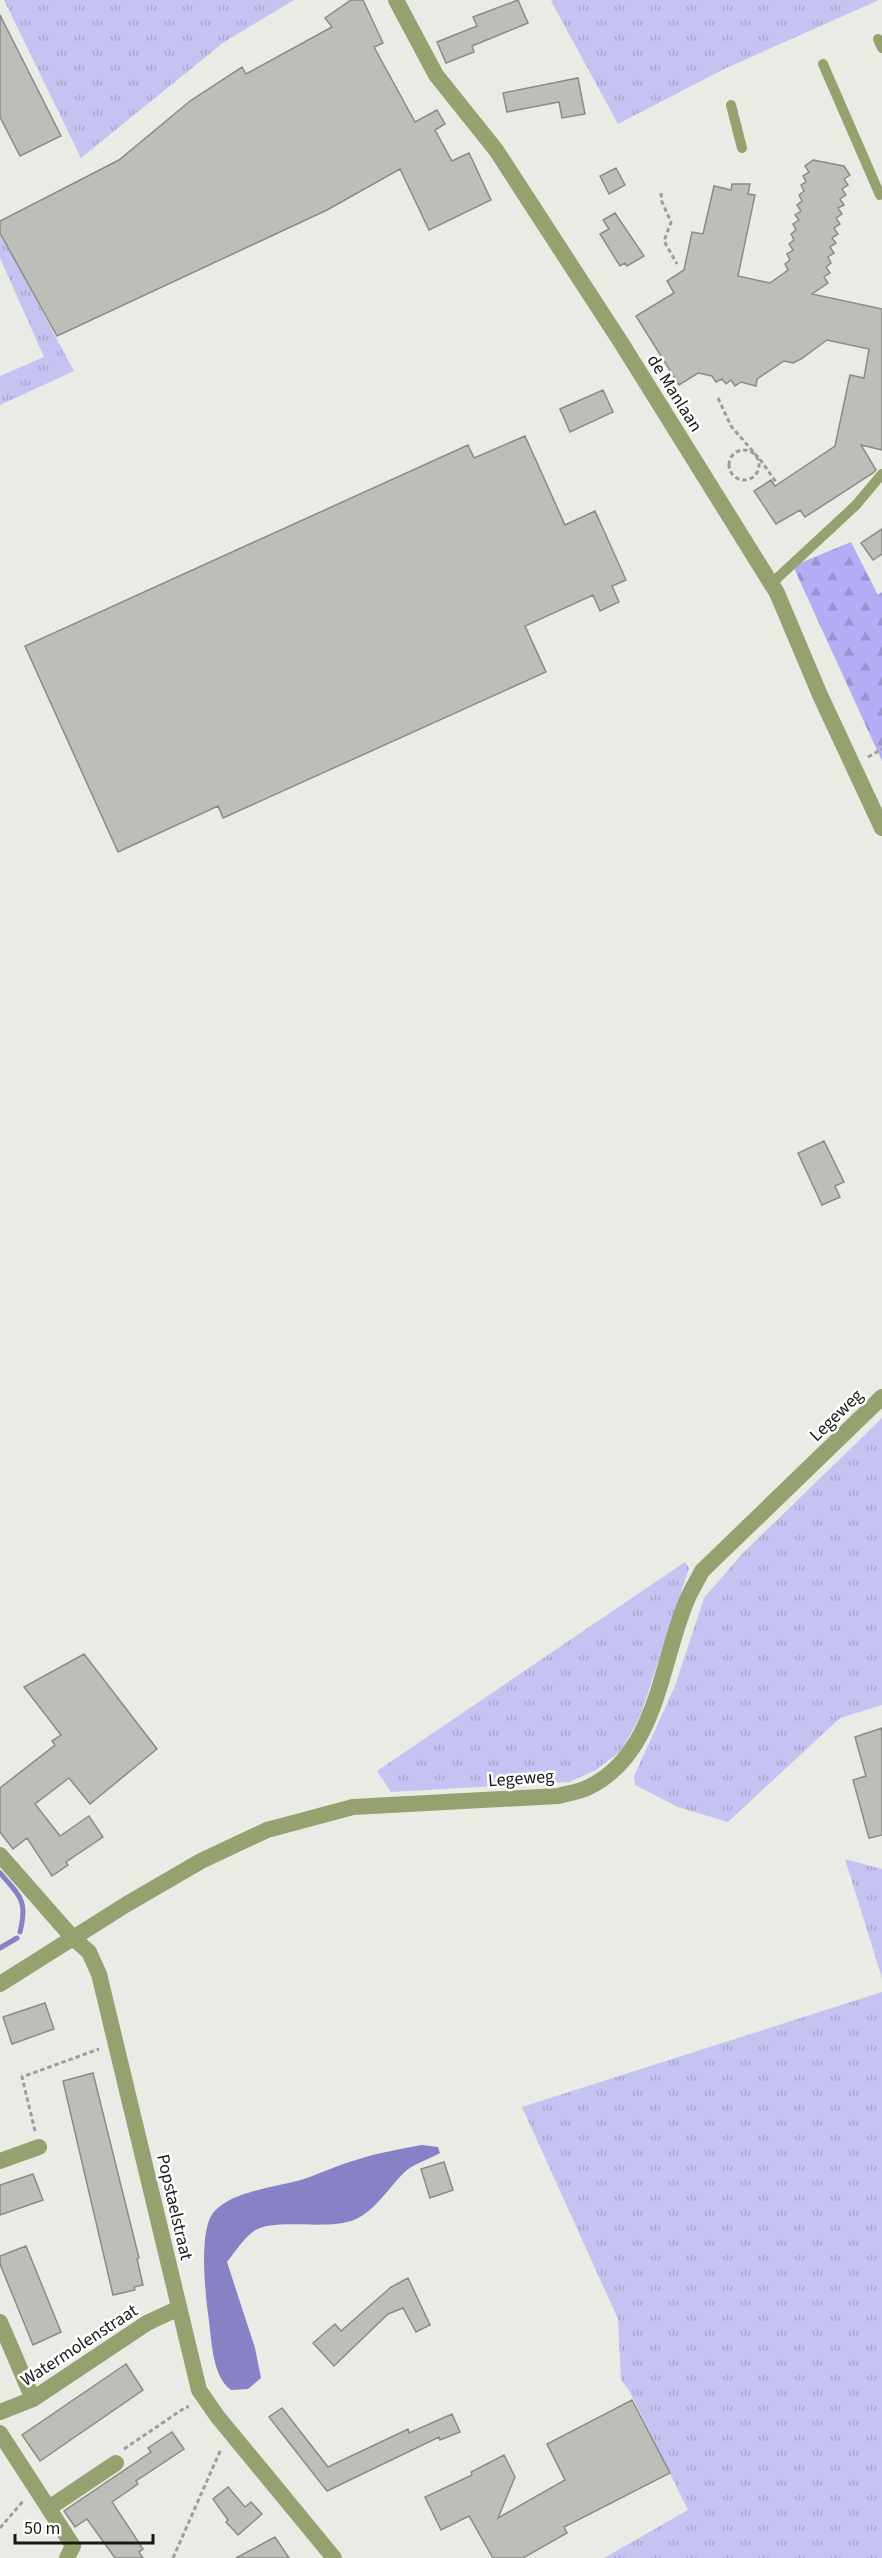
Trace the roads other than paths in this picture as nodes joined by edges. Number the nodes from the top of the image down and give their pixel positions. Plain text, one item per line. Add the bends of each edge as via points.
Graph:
1 (396, 0) edge
2 (823, 64) dead end
3 (731, 105) dead end
4 (742, 148) dead end
5 (882, 194) edge
6 (882, 474) edge
7 (772, 583) junction
8 (882, 828) edge
9 (882, 1397) edge
10 (0, 1855) edge
11 (72, 1937) junction
12 (0, 1984) edge
13 (39, 2148) road end
14 (0, 2161) edge
15 (178, 2308) junction
16 (0, 2322) edge
17 (33, 2399) junction
18 (0, 2412) edge
19 (0, 2433) edge
20 (116, 2463) road end
21 (49, 2508) junction
22 (75, 2554) edge
23 (334, 2558) edge

1 - 7 street, de Manlaan via 436,75 496,150
2 - 5 lane
3 - 4 lane
6 - 7 lane via 856,505
7 - 8 street, de Manlaan
9 - 11 street, Legeweg via 702,1571 687,1600 646,1725 630,1753 610,1774 587,1788 558,1796 353,1807 267,1830 201,1861
10 - 11 street, Popstaelstraat
11 - 12 street, Legeweg
11 - 15 street, Popstaelstraat via 89,1952 99,1974
13 - 14 street
15 - 17 street, Watermolenstraat via 147,2323
15 - 23 street, Popstaelstraat via 199,2390
16 - 17 street
17 - 18 street, Watermolenstraat
19 - 21 street
20 - 21 street
21 - 22 street

